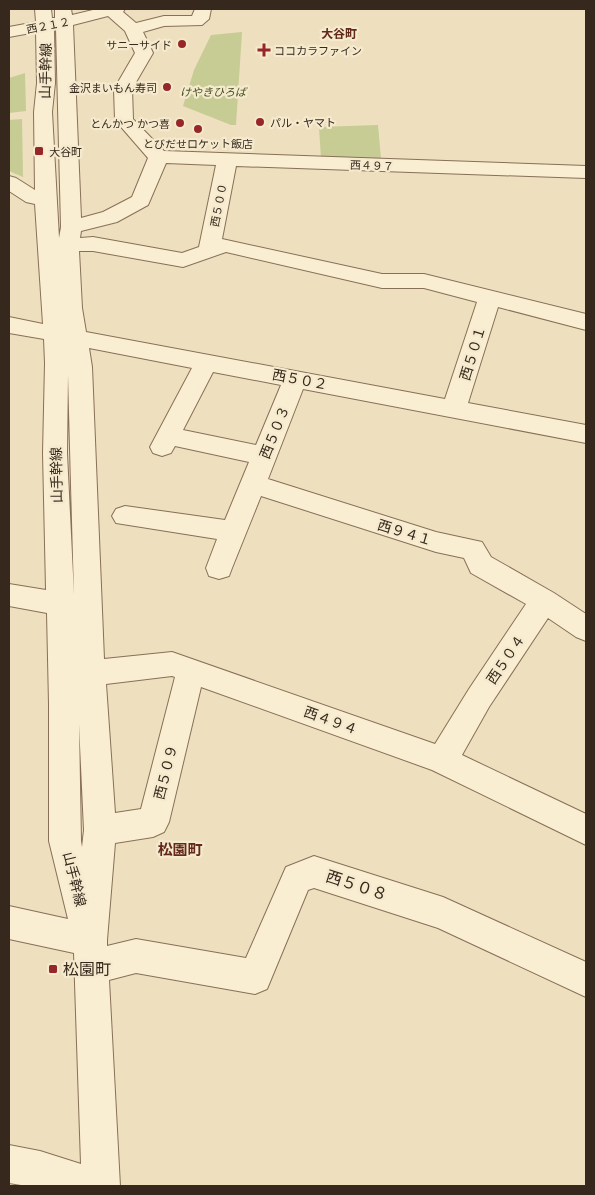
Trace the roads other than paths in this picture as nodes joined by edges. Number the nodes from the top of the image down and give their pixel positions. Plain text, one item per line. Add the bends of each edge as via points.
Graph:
1 (202, 9) edge
2 (114, 10) edge
3 (64, 15) edge
4 (158, 15) edge
5 (43, 17) edge
6 (133, 29) junction
7 (9, 32) edge
8 (158, 157) junction
9 (228, 159) junction
10 (586, 172) edge
11 (9, 182) edge
12 (45, 197) junction
13 (69, 236) junction
14 (209, 251) junction
15 (490, 297) junction
16 (586, 322) edge
17 (10, 328) edge
18 (65, 335) junction
19 (207, 361) junction
20 (295, 378) junction
21 (454, 409) junction
22 (586, 434) edge
23 (264, 456) junction
24 (252, 484) junction
25 (125, 516) dead end
26 (233, 531) junction
27 (219, 568) dead end
28 (9, 595) edge
29 (544, 601) junction
30 (60, 604) junction
31 (586, 629) edge
32 (191, 670) junction
33 (92, 674) junction
34 (63, 678) junction
35 (442, 760) junction
36 (100, 830) junction
37 (586, 830) edge
38 (9, 923) edge
39 (91, 953) junction
40 (586, 980) edge
41 (9, 1164) edge
42 (90, 1186) edge
43 (102, 1186) edge

1 - 4 street via 200,19 196,21
2 - 3 street, 西２１２
2 - 6 street
3 - 5 street, 西２１２
3 - 13 street, 山手幹線
4 - 6 street
5 - 7 street, 西２１２
5 - 12 street, 山手幹線
6 - 8 street via 144,53 123,89 124,120
8 - 9 street, 西４９７
8 - 13 street via 141,202
9 - 10 street, 西４９７
9 - 14 street, 西５００
11 - 12 street via 33,198
12 - 18 street, 山手幹線
13 - 14 street via 93,244 183,260
13 - 18 street, 山手幹線 via 71,308
14 - 15 street via 225,245 382,281 424,281
15 - 16 street
15 - 21 street, 西５０１
17 - 18 street, 西５０２
18 - 19 street, 西５０２
18 - 30 street, 山手幹線 via 57,364 55,453
18 - 33 street, 山手幹線 via 80,367
19 - 20 street, 西５０２
19 - 23 street via 165,442
20 - 21 street, 西５０２
20 - 23 street, 西５０３
21 - 22 street, 西５０２
23 - 24 street, 西５０３
24 - 26 street, 西５０３
24 - 29 street, 西９４１ via 436,542 473,550 481,566
25 - 26 street
26 - 27 street, 西５０３
28 - 30 street
29 - 31 street
29 - 35 street, 西５０４ via 478,698
30 - 34 street, 山手幹線
32 - 33 street, 西４９４ via 172,664
32 - 35 street, 西４９４
32 - 36 street, 西５０９ via 153,822
33 - 34 street, 西４９４
33 - 36 street, 山手幹線
34 - 39 street, 山手幹線 via 65,841
35 - 37 street, 西４９４
36 - 39 street, 山手幹線
38 - 39 street
39 - 40 street, 西５０８ via 136,956 255,977 297,878 314,872 443,913
39 - 43 street, 山手幹線
41 - 42 street

